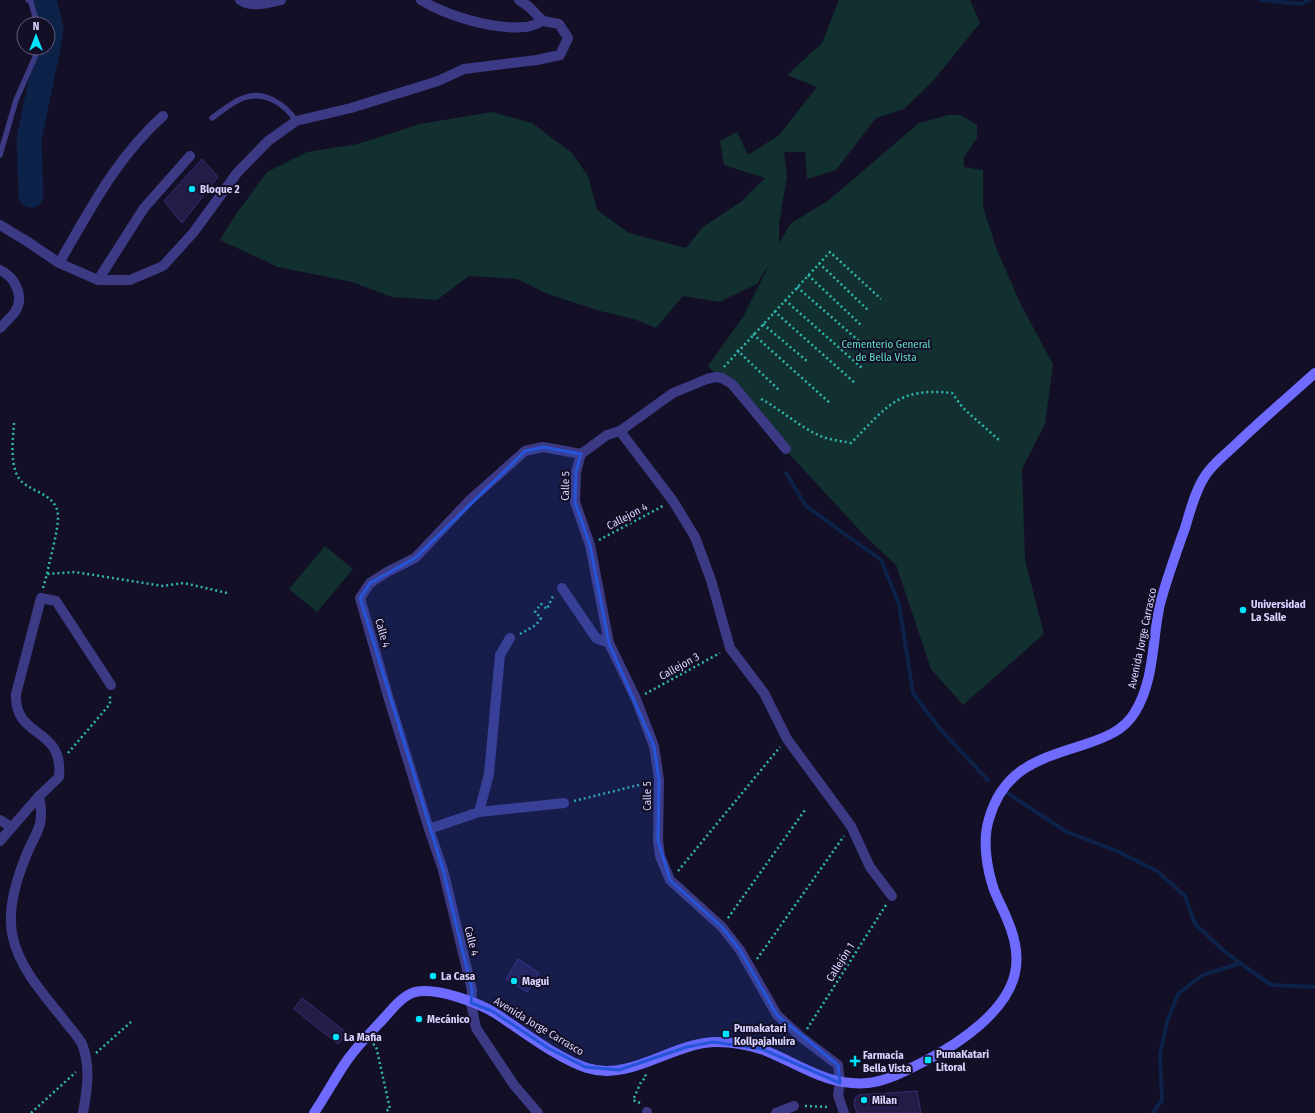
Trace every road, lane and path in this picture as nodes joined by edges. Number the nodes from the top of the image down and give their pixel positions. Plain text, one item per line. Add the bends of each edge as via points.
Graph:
1 (28, 0) edge
2 (240, 0) edge
3 (281, 0) edge
4 (421, 0) edge
5 (519, 0) edge
6 (34, 16) edge
7 (543, 21) junction
8 (35, 56) edge
9 (163, 116) dead end
10 (212, 118) dead end
11 (296, 121) junction
12 (0, 155) edge
13 (190, 156) dead end
14 (0, 225) edge
15 (59, 263) junction
16 (819, 263) junction
17 (0, 270) edge
18 (808, 275) junction
19 (98, 280) junction
20 (797, 287) junction
21 (881, 299) dead end
22 (785, 300) junction
23 (774, 311) junction
24 (869, 311) dead end
25 (762, 323) junction
26 (862, 326) dead end
27 (0, 328) edge
28 (753, 334) junction
29 (859, 341) dead end
30 (737, 350) junction
31 (808, 362) dead end
32 (862, 368) dead end
33 (1315, 374) edge
34 (716, 377) junction
35 (855, 383) dead end
36 (780, 391) dead end
37 (759, 398) dead end
38 (831, 404) dead end
39 (14, 423) dead end
40 (620, 431) junction
41 (1000, 441) dead end
42 (786, 449) dead end
43 (581, 454) junction
44 (673, 501) junction
45 (590, 545) junction
46 (46, 574) junction
47 (562, 588) joint
48 (227, 593) dead end
49 (41, 598) junction
50 (510, 638) joint
51 (609, 643) junction
52 (730, 648) junction
53 (111, 685) joint
54 (636, 699) junction
55 (787, 739) junction
56 (60, 764) junction
57 (659, 780) junction
58 (39, 796) junction
59 (564, 803) joint
60 (805, 810) dead end
61 (479, 812) junction
62 (0, 820) edge
63 (851, 826) junction
64 (11, 827) junction
65 (429, 829) junction
66 (0, 841) edge
67 (670, 880) junction
68 (892, 896) joint
69 (722, 927) junction
70 (750, 970) junction
71 (471, 1003) junction
72 (801, 1037) junction
73 (376, 1046) dead end
74 (642, 1079) dead end
75 (840, 1083) junction
76 (633, 1100) dead end
77 (794, 1106) joint
78 (843, 1110) edge
79 (83, 1113) edge
80 (314, 1113) edge
81 (387, 1113) edge
82 (538, 1113) edge
83 (776, 1113) edge

1 - 6 lane via 31,2
2 - 3 street via 262,4
4 - 7 street via 447,13 470,20 526,27
5 - 7 street
7 - 11 street via 559,24 568,38 560,55 464,70 438,81 351,108
8 - 12 lane via 16,100
9 - 15 street via 142,136 105,184
10 - 11 lane via 244,97 260,96 281,104
11 - 19 street via 268,141 237,173 192,233 163,266 130,280
13 - 19 street via 144,208
14 - 15 street
15 - 19 street
16 - 18 path
16 - 21 path via 830,252
16 - 24 path
17 - 27 street via 9,274 19,296 16,311
18 - 20 path
18 - 26 path
20 - 22 path
20 - 29 path
22 - 23 path
22 - 32 path
23 - 25 path
23 - 35 path
25 - 28 path
25 - 31 path
28 - 30 path
28 - 38 path
30 - 34 path
30 - 36 path
33 - 75 main road, Avenida Jorge Carrasco via 1242,437 1204,477 1164,590 1155,627 1146,686 1132,718 1115,732 1024,768 1010,780 992,809 986,836 988,864 994,890 1012,933 1016,955 1015,973 1006,996 973,1031 928,1060 870,1083
34 - 40 street via 673,393
34 - 42 street via 732,384
37 - 41 path via 823,437 851,443 899,398 932,391 952,393 963,408
39 - 46 path via 13,453 17,475 24,484 46,495 55,506 58,516
40 - 43 street via 608,435
40 - 44 street
43 - 45 street, Calle 5 via 576,472 575,502
43 - 65 street, Calle 4 via 543,447 525,451 470,500 415,558 370,583 360,598
44 - 45 path, Callejon 4
44 - 52 street via 697,544 711,580
45 - 51 street, Calle 5
46 - 48 path via 75,572 163,586 184,583
46 - 49 path
47 - 50 path via 556,590 547,609 541,604 535,612 541,618 536,626
47 - 51 street via 596,638
49 - 53 street via 56,601
49 - 56 street via 16,694 16,705 19,715 28,726 46,738 56,750
50 - 61 street via 500,655 489,774
51 - 54 street, Calle 5
52 - 54 path, Callejon 3
52 - 55 street via 764,693
53 - 56 path via 110,704
54 - 57 street, Calle 5 via 654,746
55 - 63 street
55 - 67 path
56 - 58 street via 59,777
57 - 59 path
57 - 67 street, Calle 5 via 658,840 660,856
58 - 64 street
58 - 79 street via 43,812 42,822 24,860 10,920 13,939 21,958 36,983 81,1043 86,1062 87,1088
59 - 61 street
60 - 69 path
61 - 65 street
62 - 64 street
63 - 68 street via 870,867
63 - 70 path
64 - 66 street
65 - 71 street, Calle 4 via 443,870 472,990
67 - 69 street, Calle 5
68 - 72 path, Callejón 1
69 - 70 street, Calle 5 via 740,950
70 - 72 street, Calle 5 via 777,1015
71 - 75 main road, Avenida Jorge Carrasco via 492,1011 548,1048 586,1068 619,1070 687,1047 713,1042 739,1044 762,1050 822,1078
71 - 80 main road, Avenida Jorge Carrasco via 432,992 414,992 400,1000 348,1058
71 - 82 street, Calle 4 via 476,1028 514,1085
72 - 75 street, Calle 5 via 838,1065
73 - 81 path via 390,1109
74 - 76 path
75 - 78 street, Calle 5 via 838,1095
77 - 78 path
77 - 83 street

